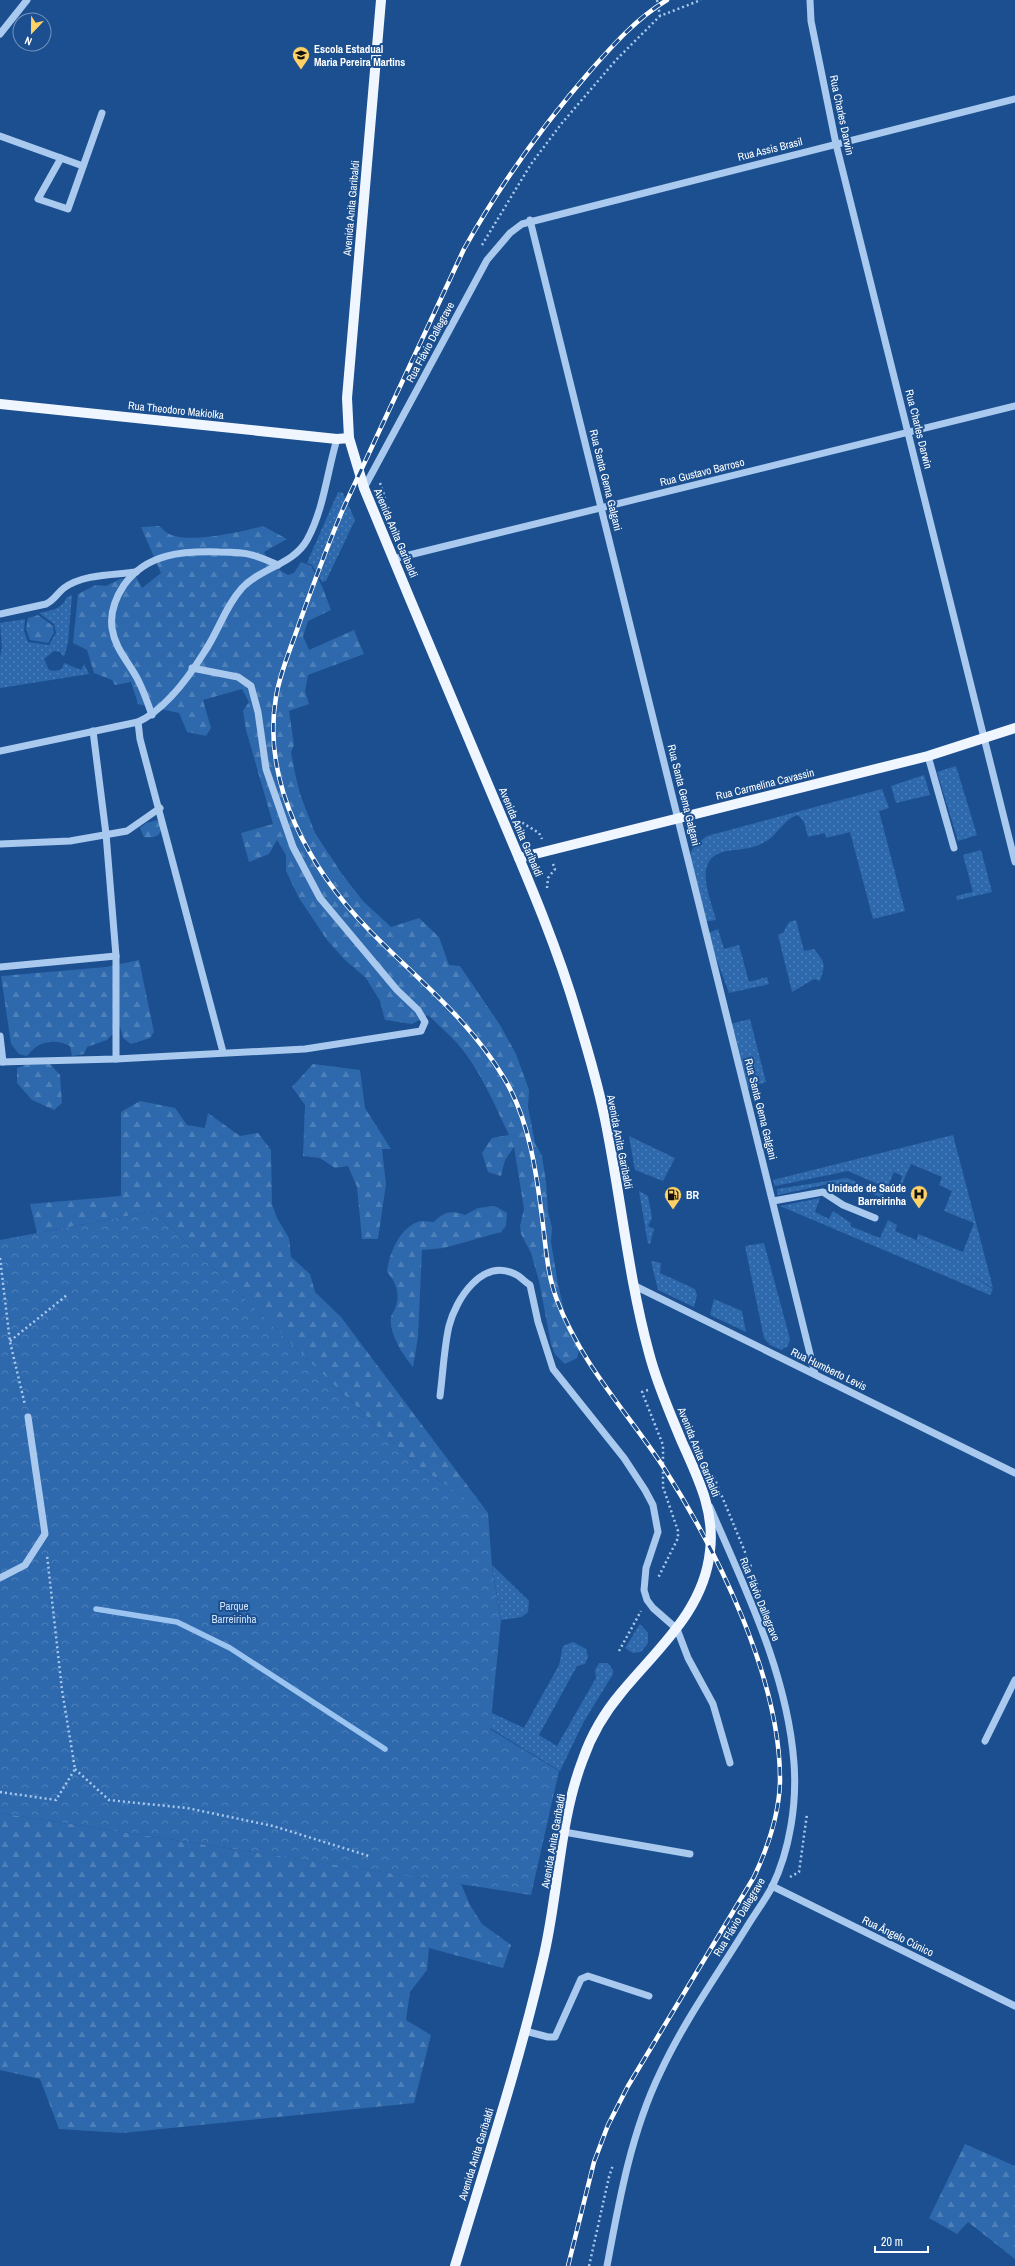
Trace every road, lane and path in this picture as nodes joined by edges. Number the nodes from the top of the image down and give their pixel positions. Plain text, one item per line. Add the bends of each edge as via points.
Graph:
1 (27, 0) edge
2 (380, 0) edge
3 (657, 0) edge
4 (701, 0) edge
5 (810, 0) edge
6 (660, 16) junction
7 (0, 34) edge
8 (1015, 99) edge
9 (102, 113) dead end
10 (0, 136) edge
11 (836, 144) junction
12 (61, 158) junction
13 (83, 166) junction
14 (530, 220) junction
15 (479, 250) dead end
16 (0, 404) edge
17 (1015, 406) edge
18 (908, 432) junction
19 (349, 438) junction
20 (337, 439) junction
21 (364, 488) junction
22 (602, 508) junction
23 (393, 559) junction
24 (278, 565) junction
25 (136, 572) junction
26 (0, 614) edge
27 (192, 668) junction
28 (152, 715) junction
29 (138, 722) junction
30 (1015, 728) edge
31 (94, 731) junction
32 (983, 737) junction
33 (0, 751) edge
34 (928, 756) junction
35 (160, 808) junction
36 (678, 819) junction
37 (106, 834) junction
38 (0, 844) edge
39 (954, 848) dead end
40 (519, 858) junction
41 (1015, 862) edge
42 (555, 869) dead end
43 (550, 895) dead end
44 (116, 956) junction
45 (0, 966) edge
46 (0, 1036) edge
47 (223, 1052) junction
48 (116, 1059) junction
49 (2, 1062) edge
50 (773, 1201) junction
51 (875, 1218) dead end
52 (0, 1258) edge
53 (633, 1285) junction
54 (67, 1295) dead end
55 (10, 1342) junction
56 (815, 1374) junction
57 (642, 1392) dead end
58 (440, 1396) dead end
59 (28, 1417) joint
60 (712, 1472) dead end
61 (1015, 1473) edge
62 (707, 1500) junction
63 (45, 1534) junction
64 (755, 1576) dead end
65 (0, 1578) edge
66 (657, 1581) dead end
67 (640, 1614) dead end
68 (677, 1629) junction
69 (619, 1651) dead end
70 (1015, 1680) edge
71 (985, 1741) dead end
72 (730, 1763) dead end
73 (75, 1769) junction
74 (0, 1792) edge
75 (807, 1809) dead end
76 (564, 1832) junction
77 (690, 1854) dead end
78 (369, 1856) dead end
79 (799, 1872) dead end
80 (772, 1886) junction
81 (649, 1996) dead end
82 (1015, 2006) edge
83 (525, 2031) junction
84 (455, 2266) edge
85 (607, 2266) edge

1 - 7 street
2 - 19 main road, Avenida Anita Garibaldi via 347,398
3 - 6 path
4 - 6 path
5 - 11 street, Rua Charles Darwin via 811,20
6 - 15 path via 616,60 562,123 514,189
8 - 11 street, Rua Assis Brasil
9 - 13 street
10 - 12 street
11 - 14 street, Rua Assis Brasil
11 - 18 street, Rua Charles Darwin
12 - 13 street
12 - 13 street via 38,199 68,209
14 - 21 street, Rua Flávio Dallegrave via 510,233 487,260
14 - 22 street, Rua Santa Gema Galgani
16 - 20 main road, Rua Theodoro Makiolka
17 - 18 street, Rua Gustavo Barroso
18 - 22 street, Rua Gustavo Barroso
18 - 32 street, Rua Charles Darwin
19 - 20 main road, Rua Theodoro Makiolka
19 - 21 main road, Avenida Anita Garibaldi
20 - 24 street via 326,490 306,540 296,553
21 - 23 main road, Avenida Anita Garibaldi
22 - 23 street, Rua Gustavo Barroso
22 - 36 street, Rua Santa Gema Galgani
23 - 40 main road, Avenida Anita Garibaldi
24 - 25 street via 251,554 195,552 162,556
24 - 27 street via 255,577 237,594 224,612 206,650
25 - 26 street via 82,579 64,588 53,602
25 - 28 street via 120,592 112,611 112,626 114,639 139,681
27 - 28 street
27 - 47 street via 238,677 251,686 258,712 266,769 293,847 320,898 397,990 418,1010 425,1022 421,1031 305,1049
28 - 29 street
29 - 31 street
29 - 35 street via 140,739
30 - 32 main road, Rua Carmelina Cavassin
31 - 33 street
31 - 37 street
32 - 34 main road, Rua Carmelina Cavassin
32 - 41 street, Rua Charles Darwin
34 - 36 main road, Rua Carmelina Cavassin
34 - 39 street
35 - 37 street via 127,831
35 - 47 street
36 - 40 main road, Rua Carmelina Cavassin
36 - 50 street, Rua Santa Gema Galgani
37 - 38 street via 70,841
37 - 44 street
40 - 53 main road, Avenida Anita Garibaldi via 564,975 591,1062 605,1119
42 - 43 path via 548,878 547,888
44 - 45 street
44 - 48 street
46 - 49 street
47 - 48 street
48 - 49 street
50 - 51 street via 823,1192 843,1205
50 - 56 street, Rua Santa Gema Galgani
52 - 55 path
53 - 56 street, Rua Humberto Levis
53 - 62 main road, Avenida Anita Garibaldi via 658,1382
54 - 55 path
55 - 59 path
56 - 61 street, Rua Humberto Levis
57 - 66 path via 664,1445 663,1487 678,1531 678,1538
58 - 68 street via 449,1325 462,1295 478,1278 496,1271 515,1274 530,1285 553,1370 624,1458 653,1505 658,1532 645,1573 644,1590 653,1608
59 - 63 street
60 - 64 path
62 - 68 main road, Avenida Anita Garibaldi via 711,1548 707,1568 695,1600
62 - 80 street, Rua Flávio Dallegrave via 770,1653 781,1686 789,1725 794,1763 794,1795 790,1828
63 - 65 street via 25,1565
63 - 73 path via 62,1690
67 - 69 path
68 - 72 street via 688,1658 713,1704
68 - 76 main road, Avenida Anita Garibaldi via 613,1703 591,1740 575,1784
70 - 71 street
73 - 74 path via 56,1800
73 - 78 path via 109,1800 187,1808 273,1826
75 - 79 path
76 - 77 street
76 - 83 main road, Avenida Anita Garibaldi via 551,1922
80 - 82 street, Rua Ângelo Cúnico
80 - 85 street, Rua Flávio Dallegrave via 675,2044 647,2102 636,2132
81 - 83 street via 588,1976 581,1980 555,2037 548,2038
83 - 84 main road, Avenida Anita Garibaldi

